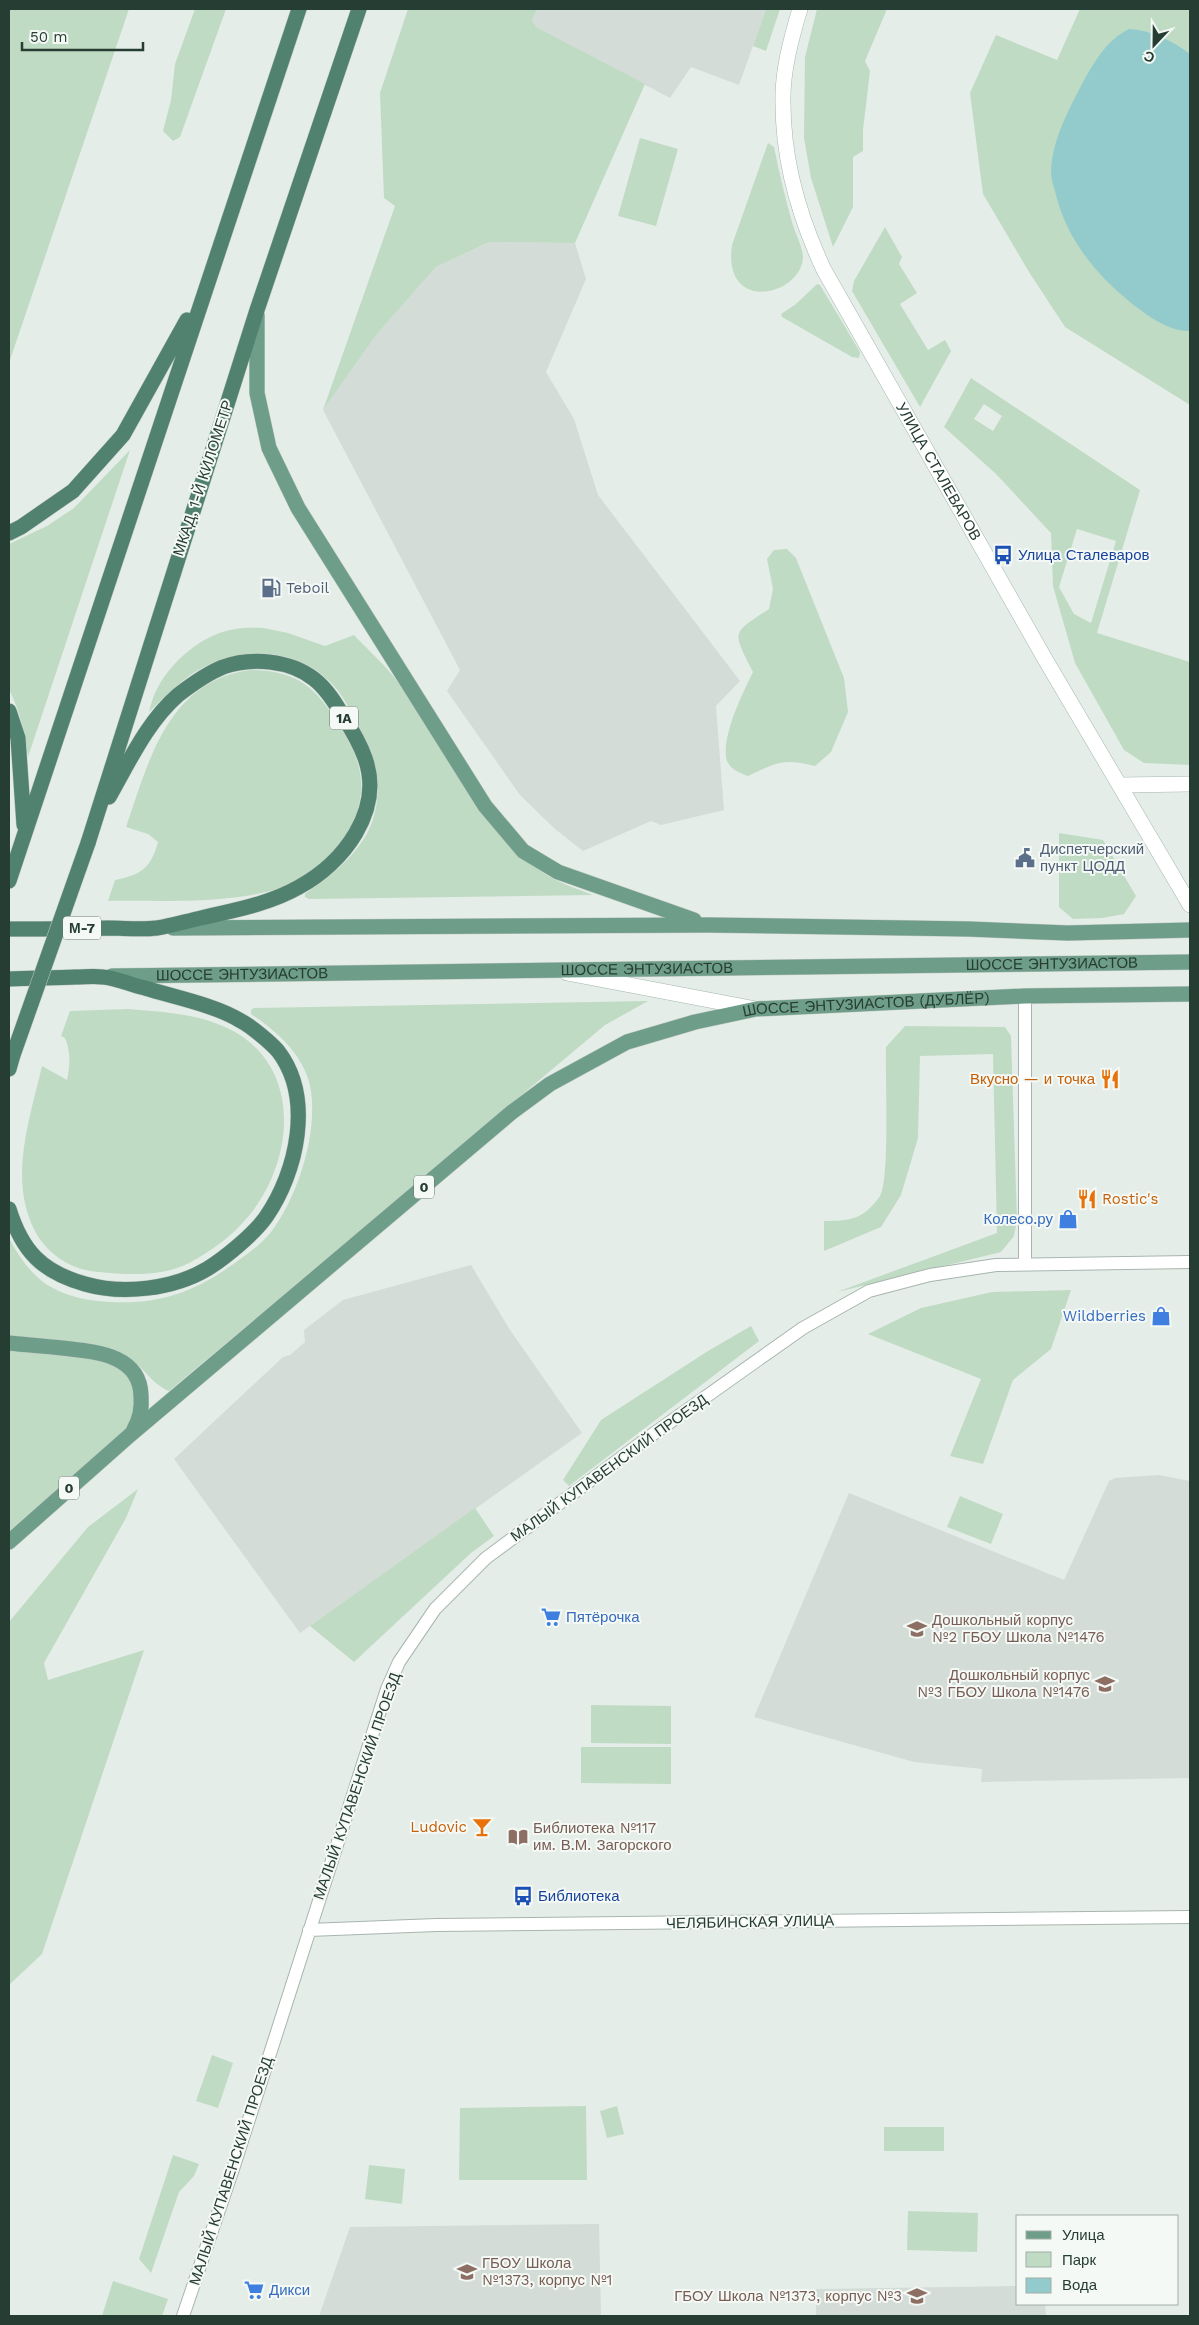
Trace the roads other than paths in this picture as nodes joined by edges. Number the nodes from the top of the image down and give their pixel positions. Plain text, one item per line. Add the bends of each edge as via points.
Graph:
1 (299, 9) edge
2 (359, 9) edge
3 (800, 9) edge
4 (207, 281) junction
5 (257, 310) junction
6 (9, 533) edge
7 (9, 711) edge
8 (1190, 784) edge
9 (1121, 785) junction
10 (94, 822) junction
11 (22, 840) junction
12 (9, 881) edge
13 (1190, 905) edge
14 (708, 925) junction
15 (156, 928) junction
16 (9, 929) edge
17 (1190, 930) edge
18 (1190, 962) edge
19 (546, 969) junction
20 (103, 977) junction
21 (9, 979) edge
22 (1190, 994) edge
23 (1025, 996) junction
24 (756, 1009) junction
25 (11, 1062) edge
26 (9, 1209) edge
27 (1190, 1262) edge
28 (1025, 1264) junction
29 (9, 1343) edge
30 (130, 1435) junction
31 (9, 1542) edge
32 (1190, 1917) edge
33 (309, 1930) junction
34 (183, 2316) edge

1 - 4 highway
2 - 5 highway, МКАД, 1-Й КИЛОМЕТР
3 - 9 main road, УЛИЦА СТАЛЕВАРОВ via 782,102 791,173 812,245 1045,659
4 - 6 highway via 123,435 72,490
4 - 11 highway
5 - 10 highway, МКАД, 1-Й КИЛОМЕТР
5 - 14 main road via 257,393 269,448 298,508 485,806 523,851 558,872
7 - 11 highway via 18,738
8 - 9 main road
9 - 13 main road, УЛИЦА СТАЛЕВАРОВ
10 - 15 highway, 1A via 159,715 178,696 223,667 270,662 296,668 314,679 330,696 352,730 366,760 369,782 366,809 355,835 323,871 276,899
10 - 25 highway, МКАД, 1-Й КИЛОМЕТР, bridge
11 - 12 highway
14 - 15 main road, ШОССЕ ЭНТУЗИАСТОВ
14 - 17 main road, ШОССЕ ЭНТУЗИАСТОВ via 1068,933
15 - 16 highway, М-7
18 - 19 main road, ШОССЕ ЭНТУЗИАСТОВ
19 - 20 main road, ШОССЕ ЭНТУЗИАСТОВ
19 - 24 main road, ШОССЕ ЭНТУЗИАСТОВ (ДУБЛЁР)
20 - 21 highway
20 - 26 highway via 195,1002 242,1021 277,1050 294,1080 299,1120 294,1151 281,1188 265,1217 239,1244 207,1269 169,1284 138,1289 99,1288 66,1278 40,1264 16,1231
22 - 23 main road, ШОССЕ ЭНТУЗИАСТОВ (ДУБЛЁР)
23 - 24 main road, ШОССЕ ЭНТУЗИАСТОВ (ДУБЛЁР)
23 - 28 street
24 - 30 main road, 0 via 694,1022 627,1042 550,1084 512,1112
27 - 28 street, МАЛЫЙ КУПАВЕНСКИЙ ПРОЕЗД
28 - 33 street, МАЛЫЙ КУПАВЕНСКИЙ ПРОЕЗД via 930,1275 869,1291 803,1328 486,1558 435,1609 400,1662 387,1690
29 - 30 main road via 94,1352 126,1364 133,1370 141,1390 141,1414
30 - 31 main road, 0
32 - 33 street, ЧЕЛЯБИНСКАЯ УЛИЦА via 426,1925
33 - 34 street, МАЛЫЙ КУПАВЕНСКИЙ ПРОЕЗД

